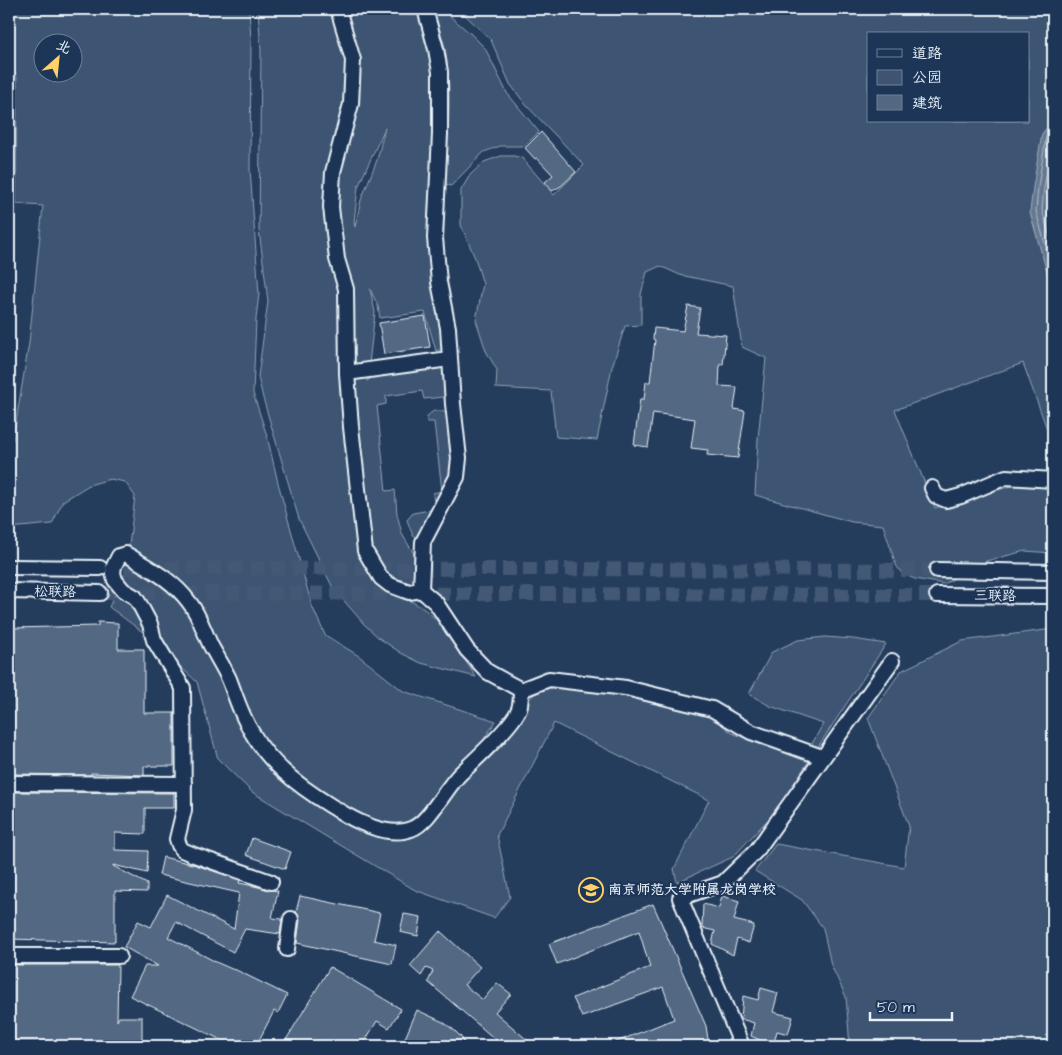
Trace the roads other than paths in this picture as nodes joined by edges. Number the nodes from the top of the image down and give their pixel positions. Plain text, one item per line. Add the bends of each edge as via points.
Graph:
1 (338, 9) edge
2 (425, 9) edge
3 (449, 359) junction
4 (347, 373) junction
5 (1053, 480) edge
6 (932, 488) dead end
7 (9, 567) edge
8 (100, 568) tunnel mouth
9 (937, 570) tunnel mouth
10 (1053, 572) edge
11 (421, 590) junction
12 (9, 591) edge
13 (100, 593) tunnel mouth
14 (937, 595) tunnel mouth
15 (1053, 596) edge
16 (892, 661) dead end
17 (521, 690) junction
18 (822, 757) junction
19 (9, 783) edge
20 (184, 784) junction
21 (271, 882) dead end
22 (291, 919) dead end
23 (287, 948) dead end
24 (9, 956) edge
25 (120, 956) dead end
26 (742, 1046) edge

1 - 4 street via 353,60 351,104 333,172 330,206 337,259 346,289
2 - 3 street via 440,72 435,238 448,328
3 - 4 street
3 - 11 street via 459,467 424,542
4 - 11 street via 365,551 381,578 390,585 409,592
5 - 6 street via 1006,477 946,500 936,496
7 - 8 street, 松联路
9 - 10 street
11 - 17 street via 436,603 467,650 488,672
12 - 13 street, 松联路
14 - 15 street, 三联路
16 - 18 street
17 - 18 street via 549,679 626,688 712,708 750,732
17 - 20 street via 518,711 458,776 422,822 411,830 378,829 354,820 308,791 271,760 251,732 191,603 175,585 126,554 116,561 115,580 140,604 154,640 182,688
18 - 26 street via 757,850 723,883 680,898
19 - 20 street
20 - 21 street via 184,810 178,839 182,850
22 - 23 street
24 - 25 street

